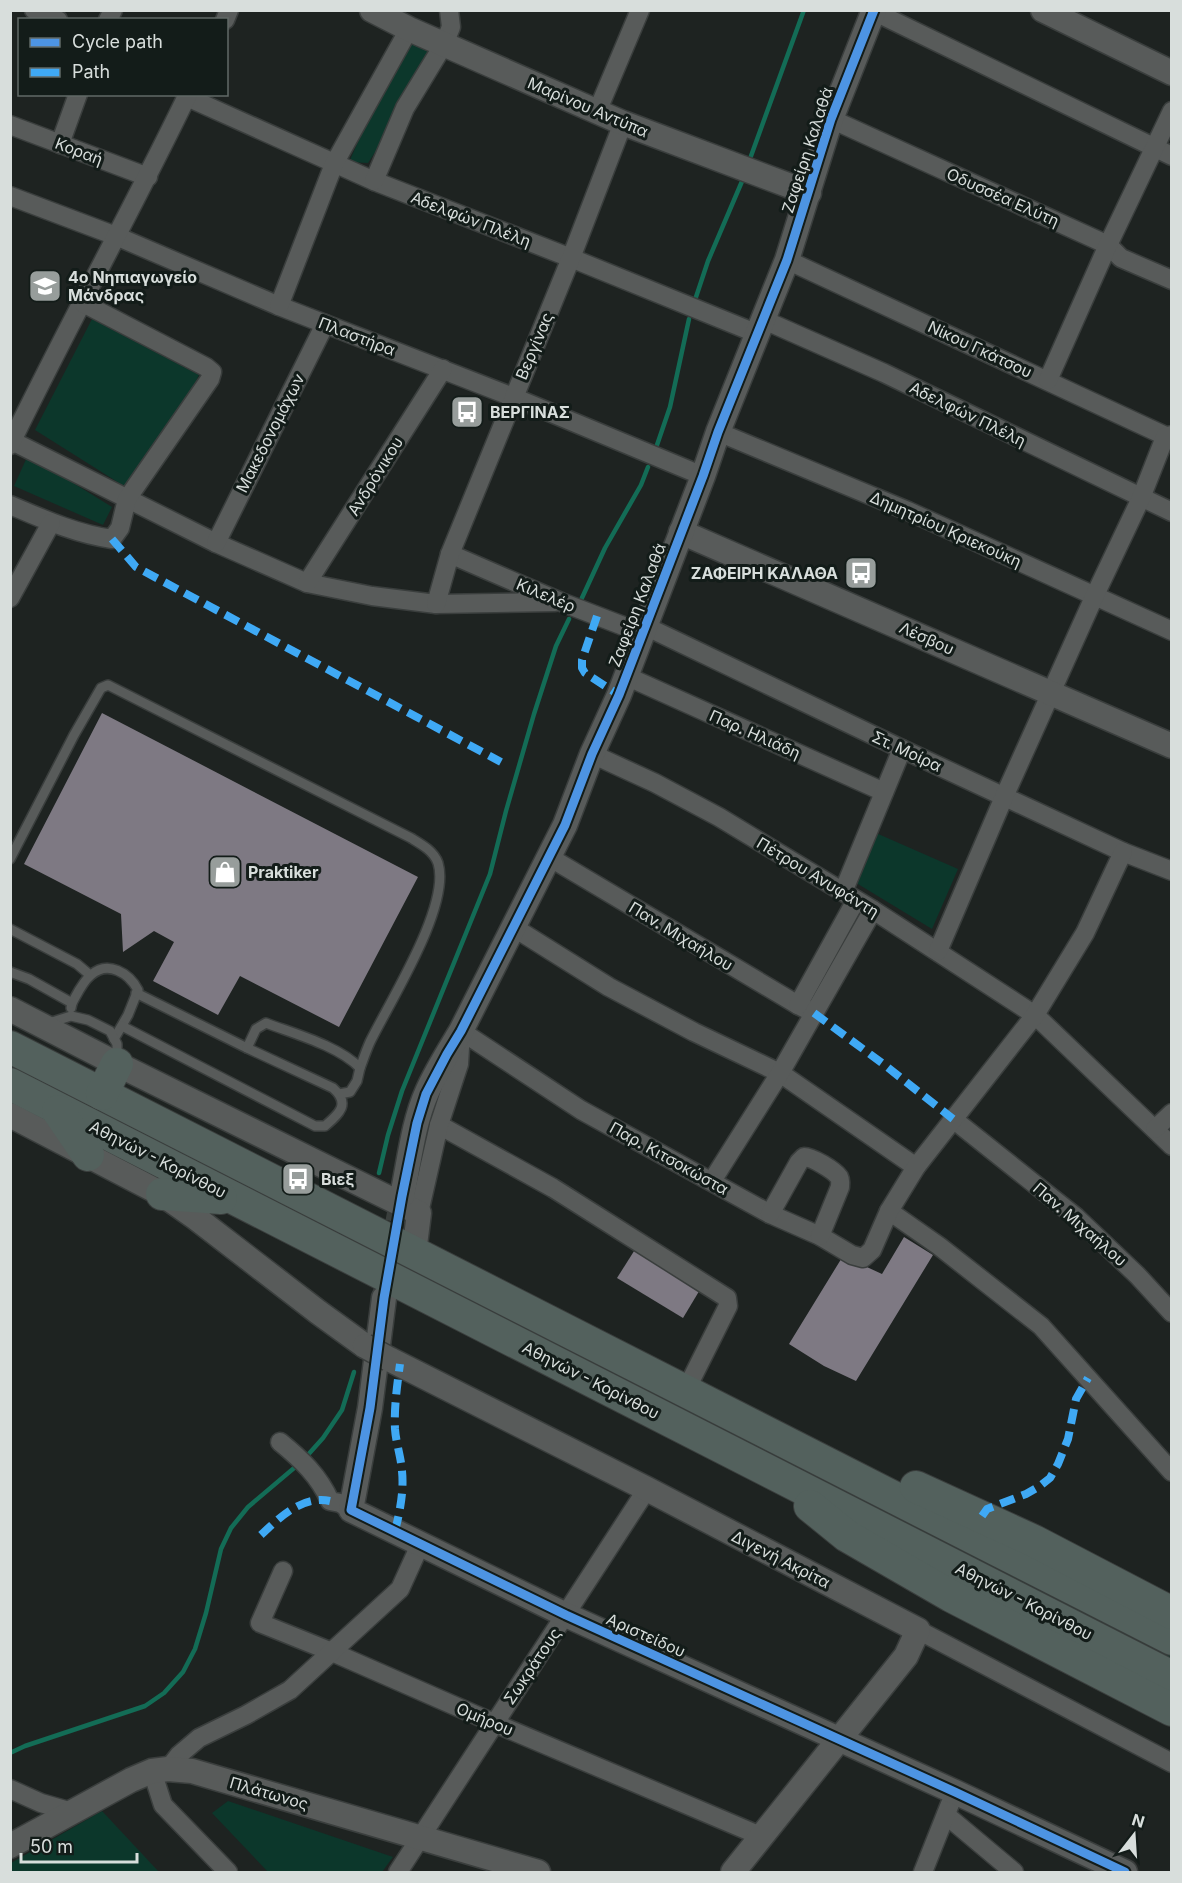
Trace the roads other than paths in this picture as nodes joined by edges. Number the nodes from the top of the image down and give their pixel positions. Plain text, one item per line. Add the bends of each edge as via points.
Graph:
1 (34, 10) edge
2 (372, 10) edge
3 (450, 10) edge
4 (640, 10) edge
5 (1043, 10) edge
6 (874, 11) edge
7 (53, 18) edge
8 (409, 29) junction
9 (444, 44) junction
10 (1172, 73) edge
11 (77, 96) edge
12 (188, 96) edge
13 (1172, 111) edge
14 (597, 112) junction
15 (831, 119) junction
16 (623, 123) junction
17 (10, 125) edge
18 (60, 144) junction
19 (1163, 152) edge
20 (334, 164) junction
21 (148, 177) junction
22 (374, 181) junction
23 (809, 193) junction
24 (10, 196) edge
25 (116, 236) junction
26 (1108, 245) junction
27 (572, 258) junction
28 (787, 260) junction
29 (1172, 280) edge
30 (83, 303) junction
31 (279, 306) junction
32 (325, 324) junction
33 (761, 327) junction
34 (443, 369) junction
35 (1048, 380) junction
36 (513, 397) junction
37 (718, 432) junction
38 (1169, 437) edge
39 (11, 443) edge
40 (703, 476) junction
41 (1141, 498) junction
42 (127, 499) junction
43 (10, 505) edge
44 (1172, 512) edge
45 (51, 523) junction
46 (681, 532) junction
47 (216, 543) junction
48 (450, 554) junction
49 (307, 583) junction
50 (1095, 595) junction
51 (10, 598) edge
52 (561, 602) junction
53 (436, 604) junction
54 (645, 626) junction
55 (1172, 631) edge
56 (626, 676) junction
57 (1051, 693) junction
58 (1172, 746) edge
59 (902, 749) junction
60 (592, 754) junction
61 (884, 792) junction
62 (1004, 797) junction
63 (1123, 852) junction
64 (549, 857) junction
65 (10, 859) edge
66 (1172, 871) edge
67 (849, 896) junction
68 (873, 910) junction
69 (513, 927) junction
70 (10, 929) edge
71 (938, 951) junction
72 (10, 972) edge
73 (90, 975) junction
74 (136, 993) junction
75 (72, 1003) junction
76 (10, 1009) edge
77 (806, 1009) junction
78 (1035, 1015) junction
79 (71, 1016) junction
80 (43, 1026) junction
81 (122, 1026) junction
82 (461, 1031) junction
83 (10, 1047) edge
84 (247, 1048) junction
85 (115, 1051) junction
86 (360, 1068) junction
87 (780, 1073) junction
88 (10, 1084) edge
89 (102, 1094) junction
90 (339, 1094) junction
91 (56, 1107) junction
92 (1172, 1113) edge
93 (10, 1115) edge
94 (954, 1119) junction
95 (439, 1125) junction
96 (1155, 1129) junction
97 (1172, 1146) edge
98 (88, 1155) junction
99 (916, 1167) junction
100 (711, 1181) junction
101 (162, 1194) junction
102 (402, 1196) tunnel mouth
103 (237, 1199) junction
104 (889, 1211) junction
105 (419, 1213) junction
106 (770, 1214) junction
107 (820, 1236) junction
108 (414, 1253) junction
109 (384, 1298) tunnel mouth
110 (1172, 1313) edge
111 (685, 1392) junction
112 (758, 1429) junction
113 (286, 1447) dead end
114 (765, 1468) junction
115 (1172, 1472) edge
116 (647, 1489) junction
117 (351, 1510) junction
118 (420, 1545) junction
119 (283, 1571) dead end
120 (1172, 1613) edge
121 (566, 1615) junction
122 (918, 1630) junction
123 (1172, 1639) edge
124 (332, 1652) junction
125 (1172, 1677) edge
126 (1172, 1710) edge
127 (494, 1723) junction
128 (839, 1739) junction
129 (1172, 1763) edge
130 (160, 1770) junction
131 (10, 1789) edge
132 (955, 1792) junction
133 (72, 1812) junction
134 (946, 1815) junction
135 (420, 1837) junction
136 (763, 1837) junction
137 (10, 1846) edge
138 (228, 1872) edge
139 (398, 1872) edge
140 (538, 1872) edge
141 (733, 1872) edge
142 (923, 1872) edge
143 (1014, 1872) edge
144 (1125, 1872) edge

1 - 7 street
2 - 8 street, Μαρίνου Αντύπα
3 - 9 street via 451,27
4 - 14 street
5 - 10 street
6 - 15 street, Ζαφείρη Καλαθά
6 - 19 street
8 - 9 street, Μαρίνου Αντύπα
8 - 20 street
9 - 14 street, Μαρίνου Αντύπα
9 - 22 street via 405,108
11 - 18 street
12 - 20 street, Αδελφών Πλέλη
12 - 21 street
13 - 19 street
14 - 16 street, Μαρίνου Αντύπα
15 - 23 street, Ζαφείρη Καλαθά
15 - 26 street, Οδυσσέα Ελύτη
16 - 23 street, Μαρίνου Αντύπα
16 - 27 street, Βεργίνας
17 - 18 street, Κοραή
18 - 21 street, Κοραή
19 - 26 street
20 - 22 street, Αδελφών Πλέλη
20 - 31 street
21 - 25 street
22 - 27 street, Αδελφών Πλέλη
23 - 28 street, Ζαφείρη Καλαθά
24 - 25 street, Πλαστήρα
25 - 30 street
25 - 31 street, Πλαστήρα
26 - 29 street, Οδυσσέα Ελύτη via 1121,258
26 - 35 street
27 - 33 street, Αδελφών Πλέλη
27 - 36 street, Βεργίνας
28 - 33 street, Ζαφείρη Καλαθά
28 - 35 street, Νίκου Γκάτσου
30 - 39 street
30 - 42 street via 212,372
31 - 32 street, Πλαστήρα
32 - 34 street, Πλαστήρα
32 - 47 street, Μακεδονομάχων
33 - 37 street, Ζαφείρη Καλαθά
33 - 41 street, Αδελφών Πλέλη via 884,373
34 - 36 street, Πλαστήρα
34 - 49 street, Ανδρόνικου
35 - 38 street, Νίκου Γκάτσου
36 - 40 street, Πλαστήρα
36 - 48 street, Βεργίνας
37 - 40 street, Ζαφείρη Καλαθά
37 - 50 street, Δημητρίου Κριεκούκη
38 - 41 street
39 - 42 street
40 - 46 street, Ζαφείρη Καλαθά
41 - 44 street, Αδελφών Πλέλη
41 - 50 street
42 - 45 street via 120,528 112,539
42 - 47 street
43 - 45 street
45 - 51 street
46 - 54 street, Ζαφείρη Καλαθά
46 - 57 street, Λέσβου
47 - 49 street
48 - 52 street, Κιλελέρ
48 - 53 street, Βεργίνας
49 - 53 street
50 - 55 street, Δημητρίου Κριεκούκη
50 - 57 street
52 - 53 street
52 - 54 street, Κιλελέρ via 626,627
54 - 56 street, Ζαφείρη Καλαθά
54 - 59 street, Στ. Μοίρα
56 - 60 street, Ζαφείρη Καλαθά
56 - 61 street, Παρ. Ηλιάδη
57 - 58 street, Λέσβου
57 - 62 street
59 - 61 street
59 - 62 street, Στ. Μοίρα
60 - 64 street, Ζαφείρη Καλαθά
60 - 67 street, Πέτρου Ανυφάντη via 719,817
61 - 67 street
62 - 63 street, Στ. Μοίρα
62 - 71 street
63 - 66 street, Στ. Μοίρα
63 - 78 street via 1085,933
64 - 69 street, Ζαφείρη Καλαθά
64 - 77 street, Παν. Μιχαήλου
65 - 86 lane via 100,688 108,685 411,838 433,853 440,886 410,966
67 - 68 street, Πέτρου Ανυφάντη
67 - 77 street
68 - 71 street, Πέτρου Ανυφάντη
68 - 77 street
69 - 82 street, Ζαφείρη Καλαθά
69 - 87 street via 609,987
70 - 73 lane via 77,964
71 - 78 street, Πέτρου Ανυφάντη
72 - 75 lane
73 - 74 lane via 103,968 115,969 132,980
73 - 75 lane
74 - 81 lane
74 - 84 lane
75 - 79 lane
76 - 80 street
77 - 87 street
78 - 94 street
78 - 96 street, Πέτρου Ανυφάντη
79 - 80 lane
79 - 85 lane via 110,1031
80 - 85 street
81 - 85 lane
81 - 90 lane via 315,1126 325,1126 340,1114
82 - 95 street via 459,1064
82 - 100 street, Παρ. Κιτσοκώστα via 581,1110
82 - 102 street, Ζαφείρη Καλαθά via 426,1094
83 - 89 highway, Αθηνών - Κορίνθου
84 - 86 lane via 256,1029 266,1023 339,1052
84 - 90 lane
85 - 89 highway
85 - 105 street
86 - 90 lane via 350,1092
87 - 99 street
87 - 100 street
88 - 91 highway, Αθηνών - Κορίνθου
89 - 108 highway, Αθηνών - Κορίνθου
91 - 98 highway
91 - 103 highway, Αθηνών - Κορίνθου
92 - 96 street
93 - 98 street, Διγενή Ακρίτα
94 - 99 street
94 - 110 street, Παν. Μιχαήλου via 1076,1217
95 - 105 street
95 - 111 street via 553,1188 727,1298 728,1305
96 - 97 street, Πέτρου Ανυφάντη
98 - 101 street, Διγενή Ακρίτα
99 - 104 street
100 - 106 street, Παρ. Κιτσοκώστα
101 - 103 highway
101 - 116 street, Διγενή Ακρίτα, bridge via 365,1346
103 - 114 highway, Αθηνών - Κορίνθου
104 - 107 street, Παρ. Κιτσοκώστα via 872,1250 863,1258
104 - 115 street via 1041,1326
105 - 108 street
106 - 107 street, Παρ. Κιτσοκώστα
106 - 107 street via 799,1161 810,1157 841,1181
108 - 111 highway, Αθηνών - Κορίνθου
109 - 117 street via 370,1408
111 - 112 highway, Αθηνών - Κορίνθου
112 - 120 highway via 848,1456 1034,1541
112 - 123 highway, Αθηνών - Κορίνθου
113 - 117 street via 311,1470 330,1501
114 - 125 highway, Αθηνών - Κορίνθου
114 - 126 highway via 847,1536 951,1596
116 - 121 street, Σωκράτους
116 - 122 street, Διγενή Ακρίτα
117 - 118 street, Αριστείδου
118 - 121 street, Αριστείδου
118 - 124 street via 400,1589
119 - 124 street, Ομήρου via 260,1623
121 - 127 street, Σωκράτους
121 - 128 street, Αριστείδου
122 - 128 street via 906,1656
122 - 129 street, Διγενή Ακρίτα
124 - 127 street, Ομήρου
124 - 130 street via 290,1690 199,1738
127 - 135 street, Σωκράτους
127 - 136 street, Ομήρου
128 - 132 street, Αριστείδου
128 - 136 street
130 - 133 street via 131,1780
130 - 135 street, Πλάτωνος via 202,1774
130 - 138 street via 163,1805
131 - 133 street
132 - 134 street
132 - 144 street, Αριστείδου
133 - 137 street
134 - 142 street
134 - 143 street
135 - 139 street, Σωκράτους
135 - 140 street, Πλάτωνος
136 - 141 street

